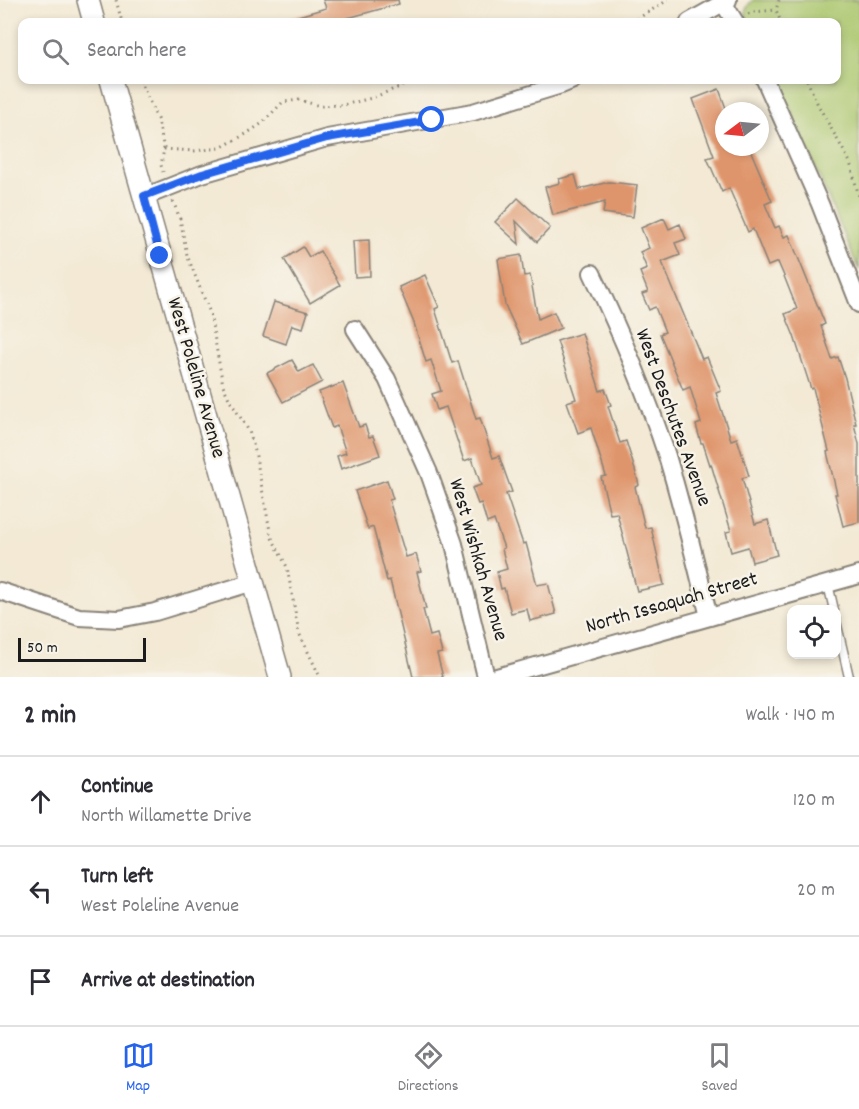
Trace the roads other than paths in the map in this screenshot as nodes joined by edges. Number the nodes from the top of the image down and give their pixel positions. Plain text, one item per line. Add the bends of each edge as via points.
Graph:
1 (88, 0) edge
2 (726, 2) edge
3 (93, 18) edge
4 (696, 18) edge
5 (733, 18) edge
6 (112, 84) edge
7 (563, 84) edge
8 (767, 84) edge
9 (144, 196) junction
10 (592, 273) dead end
11 (859, 304) edge
12 (355, 329) dead end
13 (859, 575) edge
14 (253, 582) junction
15 (828, 584) junction
16 (0, 591) edge
17 (833, 605) edge
18 (709, 617) junction
19 (841, 640) edge
20 (280, 677) edge
21 (486, 677) edge
22 (497, 677) edge
23 (849, 677) edge

1 - 3 street
2 - 4 street
2 - 5 street
6 - 9 street, West Poleline Avenue
7 - 9 street via 473,112 327,138 202,174
8 - 11 street
9 - 14 street, West Poleline Avenue
10 - 18 street, West Deschutes Avenue via 666,455
12 - 21 street, West Wishkah Avenue via 387,380 429,473 454,544
13 - 15 street, North Issaquah Street
14 - 16 street via 155,612 119,618 80,617
14 - 20 street, West Poleline Avenue
15 - 17 lane
15 - 18 street, North Issaquah Street
18 - 22 street, North Issaquah Street
19 - 23 lane

